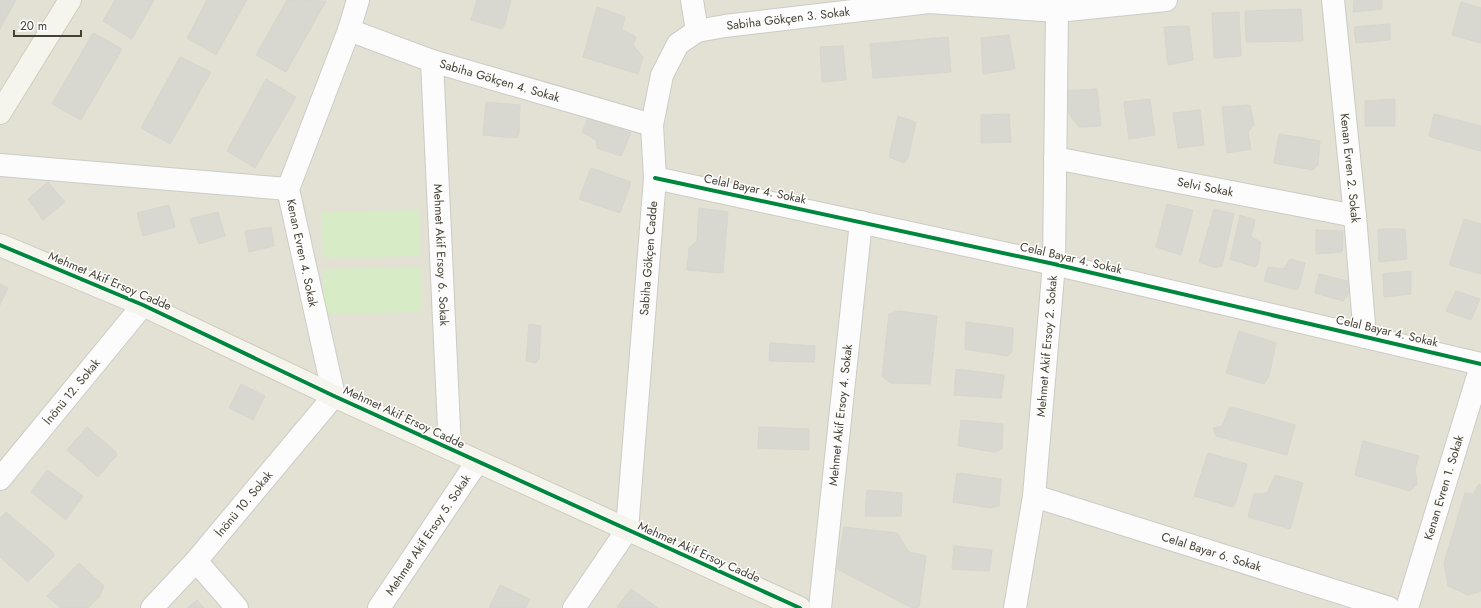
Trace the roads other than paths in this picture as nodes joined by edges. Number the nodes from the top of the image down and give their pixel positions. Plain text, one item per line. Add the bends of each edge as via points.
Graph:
1 (70, 0) edge
2 (358, 0) edge
3 (692, 0) edge
4 (1166, 0) edge
5 (1333, 0) edge
6 (915, 2) edge
7 (1057, 11) junction
8 (349, 30) junction
9 (697, 31) junction
10 (432, 61) junction
11 (0, 113) edge
12 (652, 125) junction
13 (1055, 158) junction
14 (0, 165) edge
15 (656, 178) junction
16 (288, 189) junction
17 (1355, 216) junction
18 (861, 222) junction
19 (0, 245) edge
20 (1054, 264) junction
21 (143, 305) junction
22 (1365, 337) junction
23 (1481, 365) edge
24 (334, 396) junction
25 (450, 449) junction
26 (477, 462) junction
27 (0, 479) edge
28 (1034, 496) junction
29 (627, 530) junction
30 (196, 561) junction
31 (152, 608) edge
32 (237, 608) edge
33 (379, 608) edge
34 (574, 608) edge
35 (800, 608) edge
36 (820, 608) edge
37 (1015, 608) edge
38 (1389, 608) edge
39 (1408, 608) edge

1 - 11 street
2 - 8 street, Kenan Evren 4. Sokak
3 - 9 street
4 - 7 street, Sabiha Gökçen 3. Sokak
5 - 17 street, Kenan Evren 2. Sokak
6 - 7 street, Sabiha Gökçen 3. Sokak
6 - 9 street, Sabiha Gökçen 3. Sokak
7 - 13 street, Mehmet Akif Ersoy 2. Sokak
8 - 10 street, Sabiha Gökçen 4. Sokak
8 - 16 street, Kenan Evren 4. Sokak
9 - 12 street, Sabiha Gökçen Cadde via 678,44 662,75
10 - 12 street, Sabiha Gökçen 4. Sokak
10 - 25 street, Mehmet Akif Ersoy 6. Sokak
12 - 15 street, Sabiha Gökçen Cadde
13 - 17 street, Selvi Sokak
13 - 20 street, Mehmet Akif Ersoy 2. Sokak
14 - 16 street
15 - 18 street, Celal Bayar 4. Sokak
15 - 29 street, Sabiha Gökçen Cadde
16 - 24 street, Kenan Evren 4. Sokak
17 - 22 street, Kenan Evren 2. Sokak
18 - 20 street, Celal Bayar 4. Sokak
18 - 36 street, Mehmet Akif Ersoy 4. Sokak
19 - 21 street, Mehmet Akif Ersoy Cadde
20 - 22 street, Celal Bayar 4. Sokak
20 - 28 street, Mehmet Akif Ersoy 2. Sokak
21 - 24 street, Mehmet Akif Ersoy Cadde
21 - 27 street, İnönü 12. Sokak
22 - 23 street, Celal Bayar 4. Sokak
23 - 39 street, Kenan Evren 1. Sokak
24 - 25 street, Mehmet Akif Ersoy Cadde
24 - 30 street, İnönü 10. Sokak
25 - 26 street, Mehmet Akif Ersoy Cadde
26 - 29 street, Mehmet Akif Ersoy Cadde
26 - 33 street, Mehmet Akif Ersoy 5. Sokak
28 - 37 street, Mehmet Akif Ersoy 2. Sokak
28 - 38 street, Celal Bayar 6. Sokak
29 - 34 street
29 - 35 street, Mehmet Akif Ersoy Cadde
30 - 31 street, İnönü 10. Sokak
30 - 32 street

